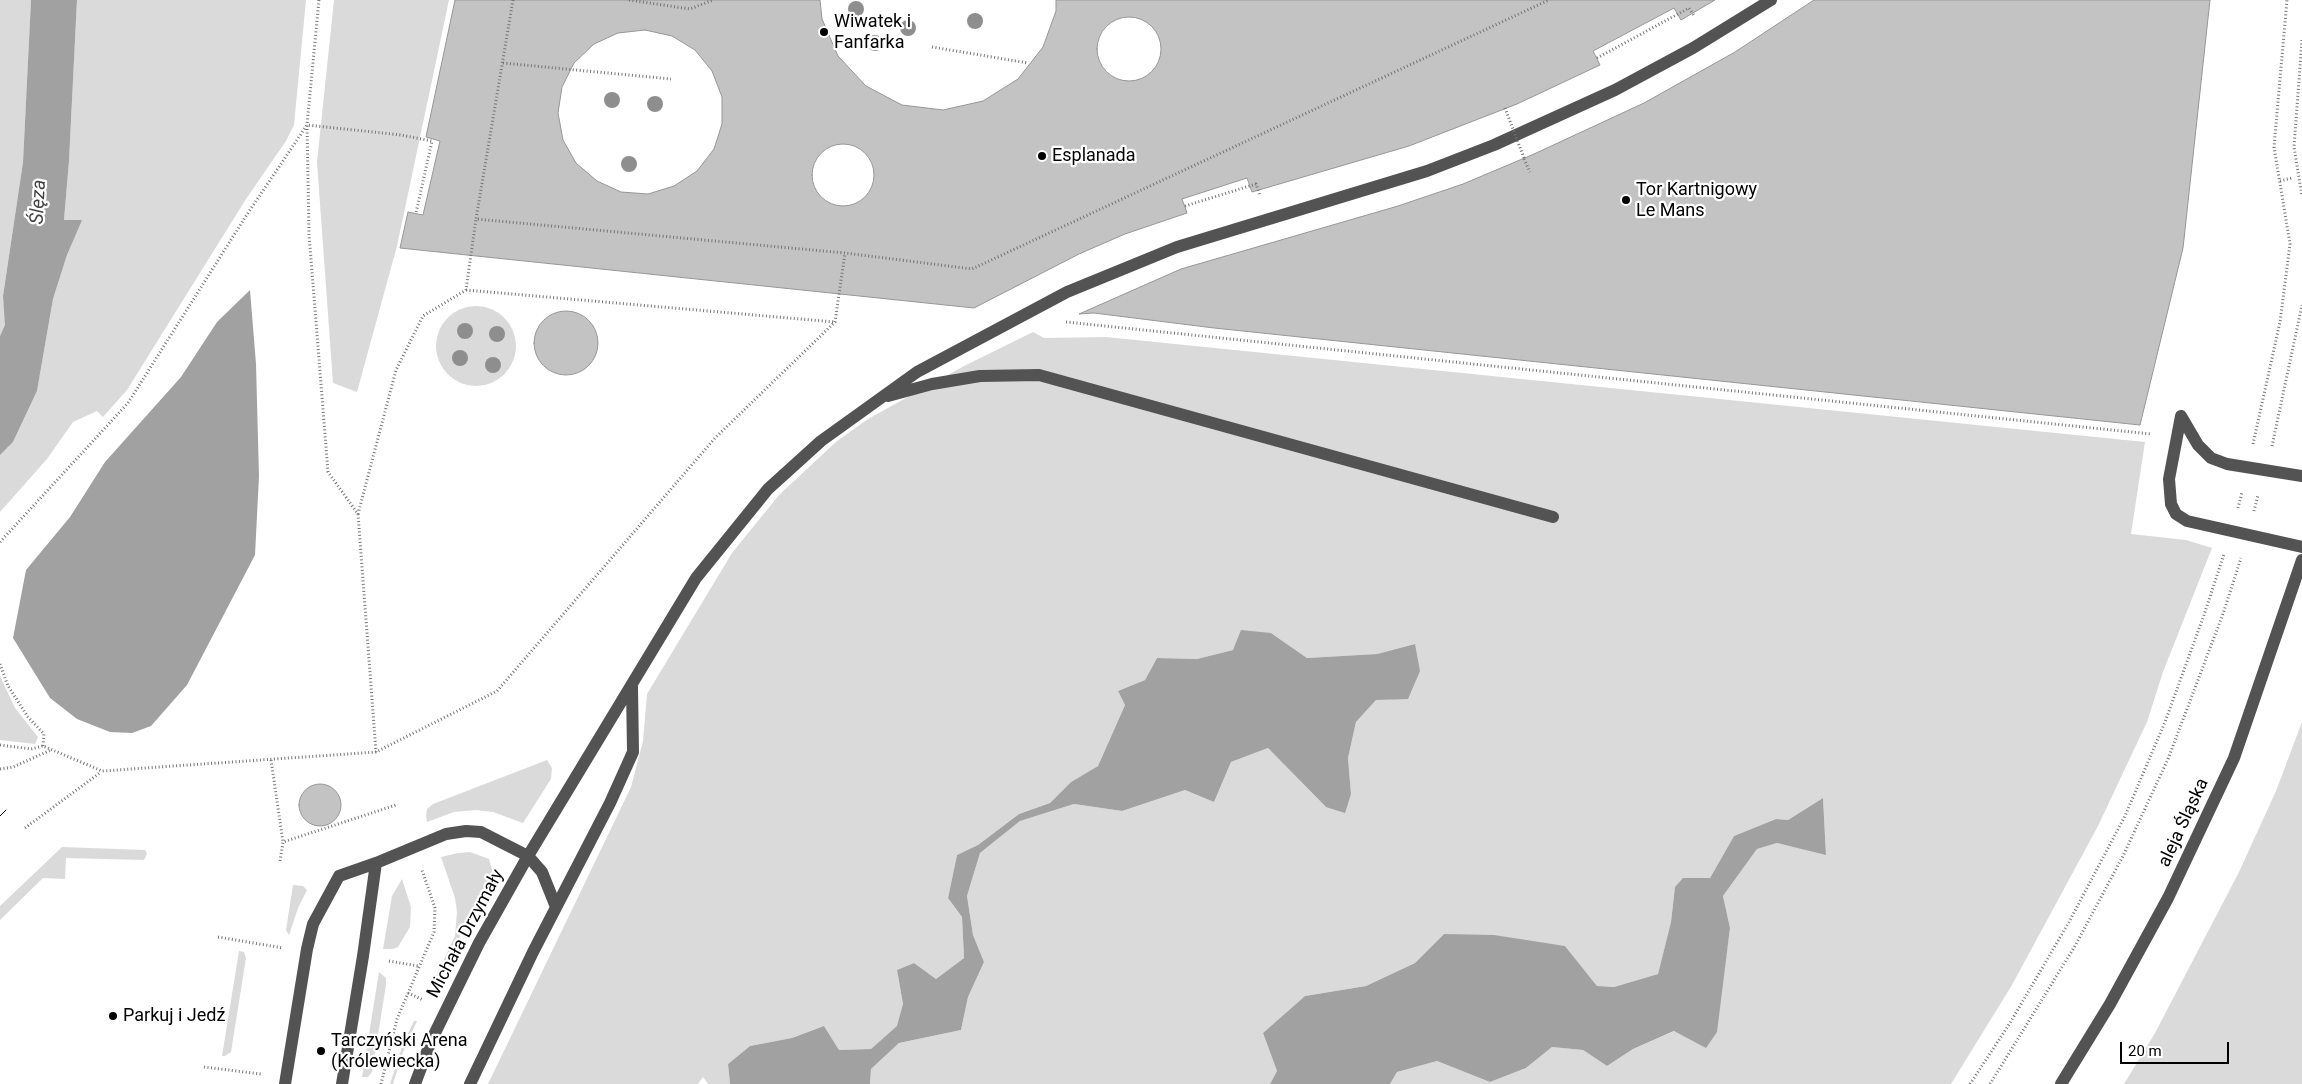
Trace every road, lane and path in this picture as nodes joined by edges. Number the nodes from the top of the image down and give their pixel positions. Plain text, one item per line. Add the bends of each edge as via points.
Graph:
1 (319, 0) edge
2 (513, 0) edge
3 (629, 0) edge
4 (713, 0) edge
5 (1549, 0) edge
6 (1772, 0) edge
7 (2288, 0) edge
8 (1695, 17) dead end
9 (2302, 40) edge
10 (932, 47) dead end
11 (1597, 58) dead end
12 (502, 63) junction
13 (1028, 63) dead end
14 (671, 79) dead end
15 (1506, 108) dead end
16 (307, 125) junction
17 (1530, 172) dead end
18 (2292, 178) dead end
19 (2280, 181) junction
20 (1260, 196) dead end
21 (2302, 196) edge
22 (1185, 206) dead end
23 (416, 213) dead end
24 (476, 219) junction
25 (845, 253) junction
26 (466, 290) junction
27 (2302, 305) edge
28 (835, 322) junction
29 (1064, 322) dead end
30 (878, 398) junction
31 (2177, 436) junction
32 (2274, 441) dead end
33 (2252, 449) dead end
34 (2302, 476) edge
35 (2244, 484) dead end
36 (2261, 487) dead end
37 (2237, 511) dead end
38 (2254, 513) dead end
39 (358, 514) junction
40 (1553, 516) dead end
41 (0, 542) edge
42 (2302, 547) edge
43 (2224, 553) dead end
44 (2302, 560) edge
45 (2236, 572) dead end
46 (0, 664) edge
47 (632, 686) junction
48 (0, 745) edge
49 (43, 746) junction
50 (52, 749) junction
51 (376, 752) junction
52 (271, 760) junction
53 (0, 769) edge
54 (102, 771) junction
55 (396, 805) dead end
56 (25, 828) dead end
57 (283, 842) junction
58 (528, 856) junction
59 (280, 861) dead end
60 (376, 863) junction
61 (420, 865) dead end
62 (556, 907) junction
63 (218, 937) dead end
64 (288, 948) dead end
65 (381, 960) dead end
66 (418, 966) junction
67 (408, 993) junction
68 (428, 1002) dead end
69 (204, 1067) dead end
70 (268, 1075) dead end
71 (285, 1084) edge
72 (342, 1084) edge
73 (381, 1084) edge
74 (415, 1084) edge
75 (470, 1084) edge
76 (1970, 1084) edge
77 (1990, 1084) edge
78 (2061, 1084) edge

1 - 16 path
2 - 12 path
3 - 4 path via 690,9
5 - 25 path via 972,269
6 - 30 street, Michała Drzymały via 1694,48 1615,90 1494,145 1427,171 1177,247 1057,297 917,372
7 - 19 path via 2274,146
8 - 11 path via 1689,8
9 - 21 path via 2294,147
10 - 13 path
12 - 14 path
12 - 24 path
15 - 17 path, bridge
16 - 23 path via 432,141
16 - 39 path via 309,234 328,472
16 - 41 path via 128,403
18 - 19 path
19 - 33 path via 2290,244 2288,276
20 - 22 path via 1256,184
24 - 25 path
24 - 26 path
25 - 28 path
26 - 28 path
26 - 39 path via 423,316 396,370
27 - 32 path
28 - 51 path via 715,438 497,692
29 - 31 path
30 - 40 street via 980,376 1039,375
30 - 47 street, Michała Drzymały via 821,441 768,489 696,578
31 - 34 street via 2181,416 2198,445 2211,458 2227,464
31 - 42 street via 2169,492 2176,514 2187,521
35 - 37 path
36 - 38 path
39 - 51 path
43 - 76 path via 2165,722 2124,816 2069,922
44 - 78 street, aleja Śląska via 2234,758 2168,898 2110,1004
45 - 77 path via 2168,759 2122,856 2075,946
46 - 49 path via 8,686 28,717 44,734
47 - 58 street, Michała Drzymały
47 - 62 street via 633,752
48 - 49 path via 31,749
49 - 50 path
50 - 53 path via 13,767
50 - 54 path
51 - 52 path
52 - 54 path
52 - 57 path
54 - 56 path
55 - 57 path
57 - 59 path
58 - 60 street via 481,832 466,831 446,834
58 - 62 street via 542,872
58 - 74 street, Michała Drzymały via 479,943 431,1041
60 - 71 street via 339,876 313,924
60 - 72 street
61 - 66 path via 435,908 434,932
62 - 75 street
63 - 64 path
65 - 66 path
66 - 67 path
67 - 68 path
67 - 73 path via 397,1019
69 - 70 path

